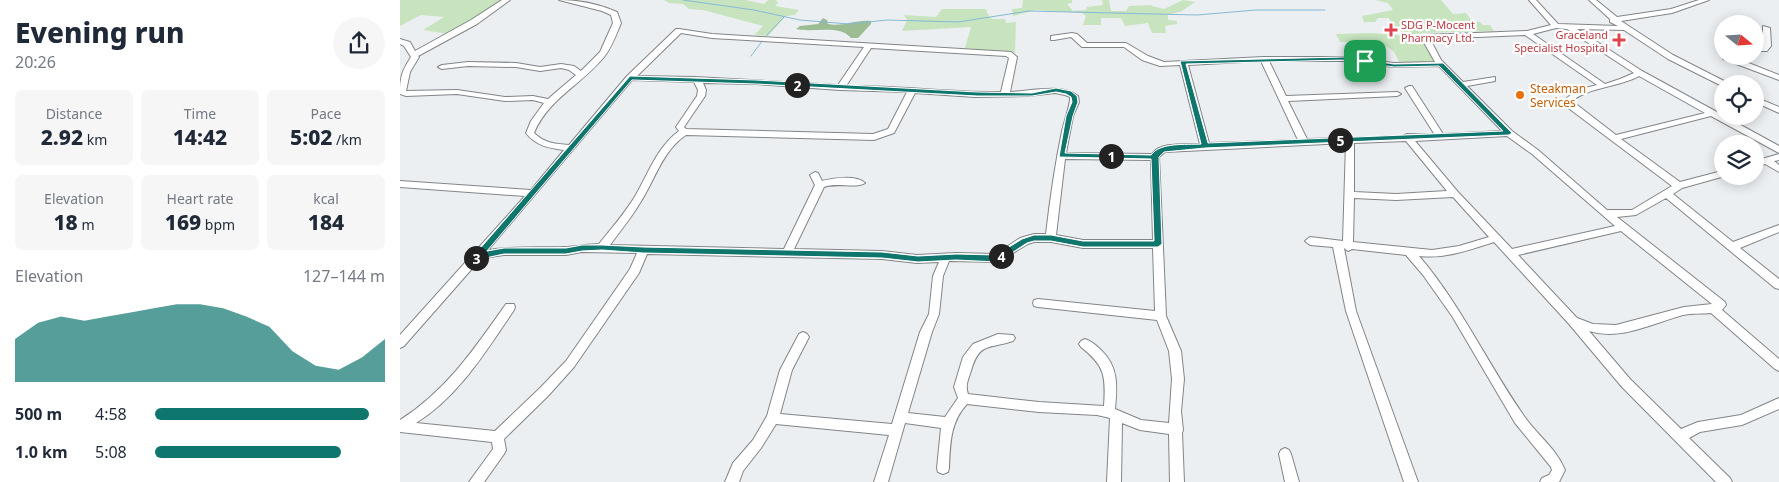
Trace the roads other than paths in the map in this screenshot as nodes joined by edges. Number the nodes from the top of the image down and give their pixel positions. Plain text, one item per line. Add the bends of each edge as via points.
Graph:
1 (507, 0) edge
2 (562, 0) edge
3 (1532, 0) edge
4 (1592, 0) edge
5 (1706, 0) edge
6 (1613, 20) junction
7 (1556, 26) junction
8 (1567, 26) junction
9 (1624, 28) junction
10 (1766, 28) dead end
11 (1528, 33) junction
12 (1054, 38) dead end
13 (400, 41) edge
14 (867, 45) junction
15 (1764, 50) edge
16 (414, 54) junction
17 (1264, 59) junction
18 (1183, 62) junction
19 (1441, 64) junction
20 (1752, 65) edge
21 (442, 67) dead end
22 (1639, 72) junction
23 (581, 75) junction
24 (630, 78) junction
25 (1779, 78) edge
26 (1492, 79) dead end
27 (695, 80) junction
28 (1714, 80) edge
29 (402, 84) edge
30 (1461, 84) junction
31 (1603, 86) junction
32 (840, 88) junction
33 (1409, 88) dead end
34 (912, 90) junction
35 (1005, 94) junction
36 (1396, 94) dead end
37 (1283, 99) junction
38 (551, 102) junction
39 (1764, 103) edge
40 (1779, 110) edge
41 (1713, 113) junction
42 (684, 132) junction
43 (1509, 133) junction
44 (1440, 136) junction
45 (1407, 137) junction
46 (1612, 138) junction
47 (1350, 139) junction
48 (1303, 141) junction
49 (1205, 146) junction
50 (572, 148) junction
51 (1779, 150) edge
52 (1061, 156) junction
53 (1155, 157) junction
54 (1779, 157) edge
55 (1767, 161) junction
56 (1764, 162) edge
57 (1779, 169) edge
58 (815, 175) dead end
59 (1714, 176) edge
60 (860, 183) dead end
61 (400, 184) edge
62 (820, 185) junction
63 (1680, 186) junction
64 (533, 193) junction
65 (1455, 194) junction
66 (1348, 195) junction
67 (1668, 195) junction
68 (1605, 212) junction
69 (1624, 227) junction
70 (1779, 228) edge
71 (1051, 238) junction
72 (1496, 238) junction
73 (1310, 241) dead end
74 (1158, 244) junction
75 (1343, 246) junction
76 (1732, 247) junction
77 (602, 248) junction
78 (643, 250) junction
79 (788, 252) junction
80 (1410, 253) junction
81 (1512, 253) junction
82 (945, 259) junction
83 (474, 260) junction
84 (1779, 285) edge
85 (1038, 303) dead end
86 (510, 307) dead end
87 (1712, 308) junction
88 (1161, 316) junction
89 (1573, 321) junction
90 (802, 337) dead end
91 (1010, 338) dead end
92 (400, 343) edge
93 (1085, 344) dead end
94 (1779, 366) edge
95 (964, 400) junction
96 (1779, 402) edge
97 (1113, 415) junction
98 (773, 418) junction
99 (898, 423) junction
100 (948, 423) junction
101 (400, 427) edge
102 (1177, 430) junction
103 (1680, 436) junction
104 (497, 437) junction
105 (1285, 454) dead end
106 (943, 468) dead end
107 (476, 482) edge
108 (732, 482) edge
109 (881, 482) edge
110 (1114, 482) edge
111 (1177, 482) edge
112 (1292, 482) edge
113 (1412, 482) edge
114 (1547, 482) edge
115 (1725, 482) edge

1 - 16 street
2 - 23 street via 604,9 614,14 617,23 602,55
3 - 7 street
4 - 6 street
5 - 6 street via 1672,11
6 - 9 street
7 - 8 street
7 - 11 street
8 - 9 street
8 - 22 street
9 - 28 street
10 - 15 street via 1767,46
11 - 19 street via 1428,37 1426,39
11 - 31 street
12 - 18 street via 1078,36 1085,45 1120,44 1158,63
13 - 16 street
14 - 24 street via 712,36 679,31
14 - 32 street
14 - 35 street via 1008,54 1013,57
16 - 29 street
17 - 18 street
17 - 19 street via 1343,59 1394,66
17 - 37 street
18 - 49 street
19 - 30 street
20 - 25 street
21 - 23 street via 490,64 540,69 561,66
22 - 31 street via 1619,83
22 - 41 street
23 - 38 street
24 - 27 street
24 - 50 street
26 - 30 street
27 - 32 street
27 - 42 street via 701,84 702,98 680,127
29 - 38 street via 402,92 406,94 457,92 505,100 533,98
30 - 43 street
31 - 46 street via 1568,101
32 - 34 street
33 - 44 street
34 - 35 street
34 - 42 street via 892,131 874,138
35 - 52 street via 1056,90 1074,96
36 - 37 street
37 - 48 street
38 - 50 street via 533,123 530,133 545,144
39 - 40 street
41 - 46 street
41 - 51 street
42 - 77 street via 670,145 637,200
43 - 44 street
43 - 68 street
44 - 45 street
45 - 47 street
45 - 65 street
46 - 63 street
47 - 48 street
47 - 66 street
48 - 49 street
49 - 53 street via 1163,149
50 - 64 street
52 - 53 street
52 - 71 street
53 - 74 street
54 - 55 street
55 - 56 street
55 - 57 street
58 - 62 street
59 - 63 street
60 - 62 street
61 - 64 street
62 - 79 street
63 - 67 street
64 - 83 street
65 - 66 street via 1396,198
65 - 72 street
66 - 75 street
67 - 68 street via 1634,212
67 - 76 street
68 - 69 street
69 - 81 street
69 - 87 street via 1721,305
70 - 76 street
71 - 74 street via 1083,244
71 - 82 street via 1024,241 998,258
72 - 80 street via 1459,250
72 - 81 street
73 - 75 street
74 - 88 street
75 - 80 street
75 - 113 street via 1351,311
76 - 84 street
77 - 78 street
77 - 83 street via 504,251
78 - 79 street
78 - 104 street via 635,270 570,364
79 - 82 street
80 - 114 street via 1453,308 1520,420 1555,461 1559,470 1554,479
81 - 89 street
82 - 99 street via 938,276 934,314
83 - 92 street
85 - 88 street
86 - 101 street via 472,363 449,390 429,409
87 - 89 street via 1685,310 1608,330
87 - 94 street
88 - 102 street via 1175,351
89 - 103 street via 1626,383
90 - 98 street via 786,370
91 - 95 street via 977,346 969,357 960,387
93 - 97 street via 1099,354 1111,373
95 - 97 street
95 - 100 street via 952,412
96 - 103 street via 1742,420 1698,427
97 - 102 street via 1140,425
97 - 110 street
98 - 99 street
98 - 108 street via 738,467
99 - 100 street
99 - 109 street
100 - 106 street
101 - 104 street
102 - 111 street
103 - 115 street
104 - 107 street via 500,450
105 - 112 street

